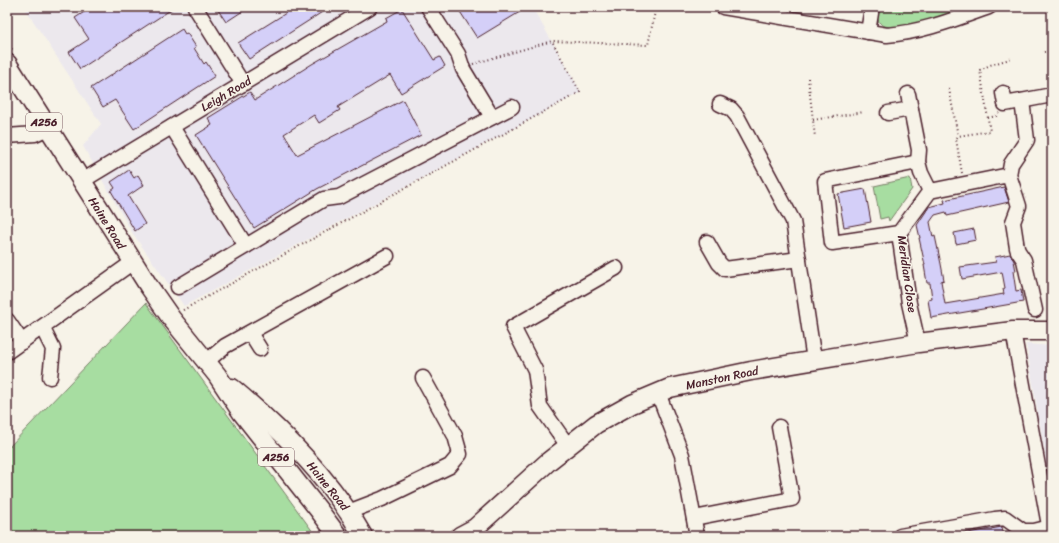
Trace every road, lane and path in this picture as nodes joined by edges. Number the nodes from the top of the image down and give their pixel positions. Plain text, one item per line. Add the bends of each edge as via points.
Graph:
1 (195, 7) edge
2 (428, 7) edge
3 (656, 7) edge
4 (723, 7) edge
5 (872, 7) edge
6 (989, 7) edge
7 (366, 8) edge
8 (779, 11) edge
9 (868, 32) junction
10 (552, 41) junction
11 (1052, 51) edge
12 (1044, 52) dead end
13 (1013, 58) dead end
14 (7, 63) edge
15 (462, 67) junction
16 (808, 78) dead end
17 (243, 84) junction
18 (949, 89) dead end
19 (1003, 93) dead end
20 (908, 94) dead end
21 (1052, 95) edge
22 (1022, 101) junction
23 (720, 104) dead end
24 (512, 107) dead end
25 (911, 108) junction
26 (864, 112) dead end
27 (888, 113) dead end
28 (492, 117) junction
29 (813, 120) junction
30 (172, 127) junction
31 (48, 128) junction
32 (7, 136) edge
33 (958, 136) junction
34 (816, 137) dead end
35 (918, 162) junction
36 (1009, 175) junction
37 (82, 181) junction
38 (964, 184) junction
39 (930, 191) junction
40 (899, 233) junction
41 (707, 242) dead end
42 (246, 246) junction
43 (387, 256) dead end
44 (799, 259) junction
45 (133, 262) junction
46 (616, 268) dead end
47 (178, 287) dead end
48 (1035, 310) dead end
49 (171, 318) junction
50 (7, 320) edge
51 (1052, 320) edge
52 (42, 327) junction
53 (1052, 330) edge
54 (1013, 331) junction
55 (250, 333) junction
56 (22, 342) junction
57 (918, 343) junction
58 (260, 349) dead end
59 (7, 352) edge
60 (814, 360) junction
61 (206, 362) junction
62 (217, 375) junction
63 (50, 377) dead end
64 (423, 378) dead end
65 (658, 393) junction
66 (779, 426) dead end
67 (568, 446) junction
68 (350, 513) junction
69 (694, 518) junction
70 (1050, 532) edge
71 (468, 533) edge
72 (923, 534) edge
73 (1024, 534) edge
74 (338, 536) edge
75 (364, 536) edge
76 (697, 536) edge
77 (900, 536) edge

1 - 17 street
2 - 15 street via 458,54
3 - 10 path via 648,45
4 - 8 street
5 - 9 street
6 - 9 street via 925,29 887,34
7 - 17 street, Leigh Road
8 - 9 street
10 - 15 path
10 - 49 path via 580,92 203,298
11 - 12 path
13 - 33 path via 980,70 990,131
14 - 31 main road, Haine Road / A256
15 - 28 street
16 - 29 path
17 - 30 street, Leigh Road
18 - 33 path
19 - 22 street via 1005,104
20 - 25 street
21 - 22 street
22 - 36 street via 1028,140 1012,164
23 - 44 street via 731,109 737,116 793,221
24 - 28 street
25 - 27 street
25 - 35 street via 919,150
26 - 29 path
28 - 42 street via 339,197 324,199
29 - 34 path
30 - 37 street, Leigh Road
30 - 42 street
31 - 32 street via 35,134
31 - 37 main road, Haine Road / A256
33 - 38 path via 956,139
35 - 39 street
35 - 40 street via 825,181 832,244
36 - 38 street
36 - 48 street via 1020,206 1013,222 1018,251 1024,260
37 - 45 main road, Haine Road / A256
38 - 39 street
39 - 40 street, Meridian Close
40 - 57 street, Meridian Close via 909,303
41 - 44 street via 719,264 725,269
42 - 47 street
43 - 55 street
44 - 60 street
45 - 49 main road, Haine Road / A256
45 - 52 street
46 - 67 street via 513,327 535,370 540,406
49 - 61 main road, Haine Road / A256
50 - 56 street
51 - 54 main road, Manston Road via 1037,321
52 - 56 street
52 - 63 street via 53,349
53 - 54 main road, Manston Road
54 - 57 main road, Manston Road
54 - 70 street
55 - 58 street
55 - 61 street via 225,346
56 - 59 street
57 - 60 main road, Manston Road
60 - 65 main road, Manston Road via 670,388
61 - 62 main road, Haine Road / A256
62 - 68 main road, Haine Road / A256 via 282,434
62 - 74 main road, Haine Road / A256 via 242,413
64 - 68 street via 455,436 460,454 450,466
65 - 67 main road, Manston Road via 596,424
65 - 69 street via 682,455
66 - 69 street via 792,499
67 - 71 main road, Manston Road
68 - 75 main road, Haine Road / A256
69 - 76 street
70 - 73 street via 1034,531
72 - 73 street via 1005,518
72 - 77 street

